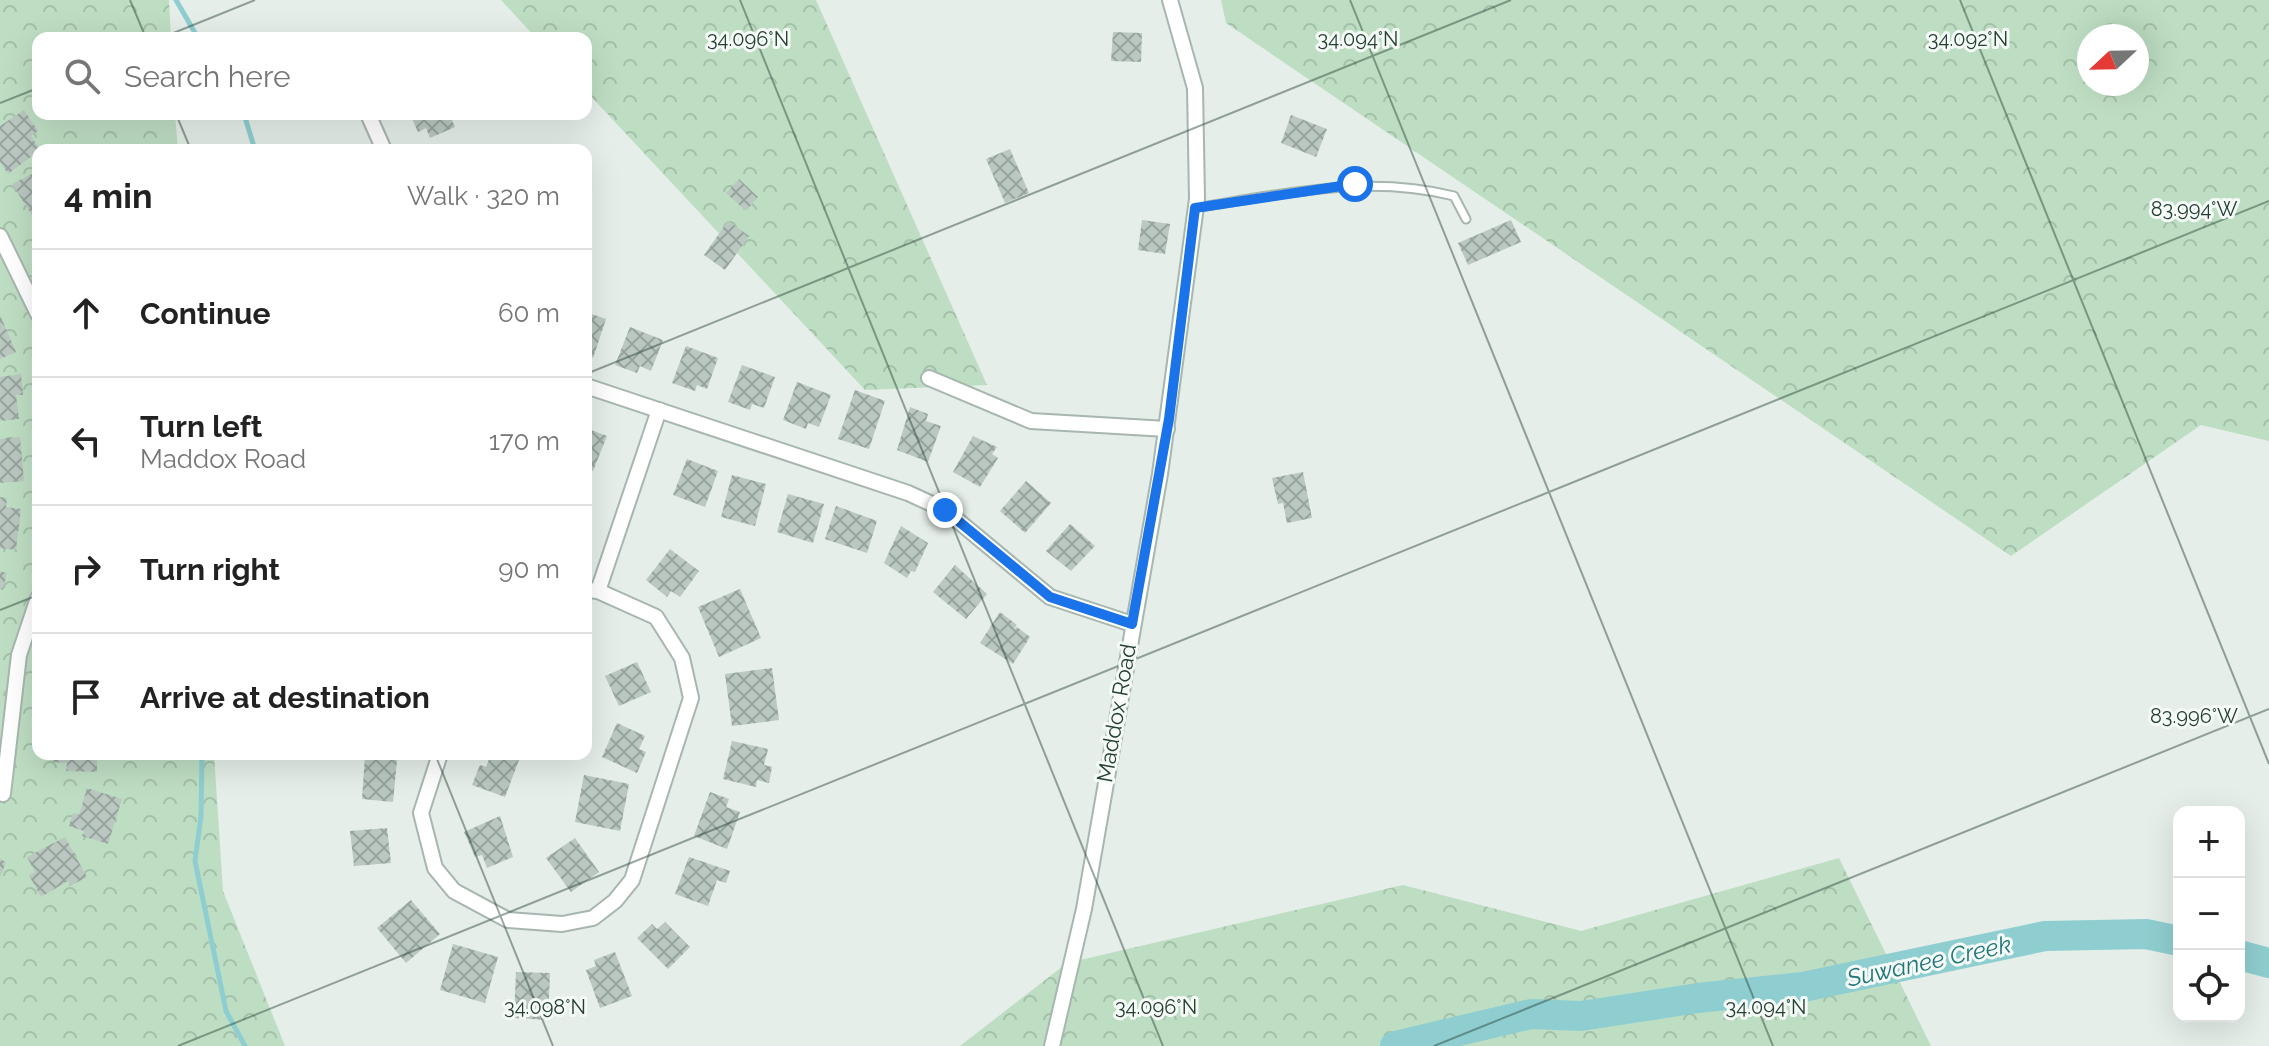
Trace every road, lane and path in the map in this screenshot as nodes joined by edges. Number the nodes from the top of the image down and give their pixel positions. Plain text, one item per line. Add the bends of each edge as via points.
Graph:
1 (1170, 0) edge
2 (371, 120) edge
3 (381, 144) edge
4 (1195, 208) junction
5 (1466, 219) dead end
6 (0, 236) edge
7 (32, 302) edge
8 (929, 378) dead end
9 (592, 388) edge
10 (659, 410) junction
11 (1167, 429) junction
12 (592, 590) edge
13 (32, 616) edge
14 (1132, 624) junction
15 (438, 760) edge
16 (3, 794) dead end
17 (1052, 1046) edge

1 - 4 street, Maddox Road via 1195,88
2 - 3 street
4 - 5 lane via 1355,184 1454,196
4 - 11 street, Maddox Road
6 - 7 street
8 - 11 street via 1031,421
9 - 10 street
10 - 12 street
10 - 14 street via 908,493 945,510 1050,597
11 - 14 street, Maddox Road
12 - 15 street via 656,617 682,658 691,698 632,880 615,901 593,918 562,924 508,920 454,891 435,868 421,813
13 - 16 street via 19,655
14 - 17 street, Maddox Road via 1084,909

